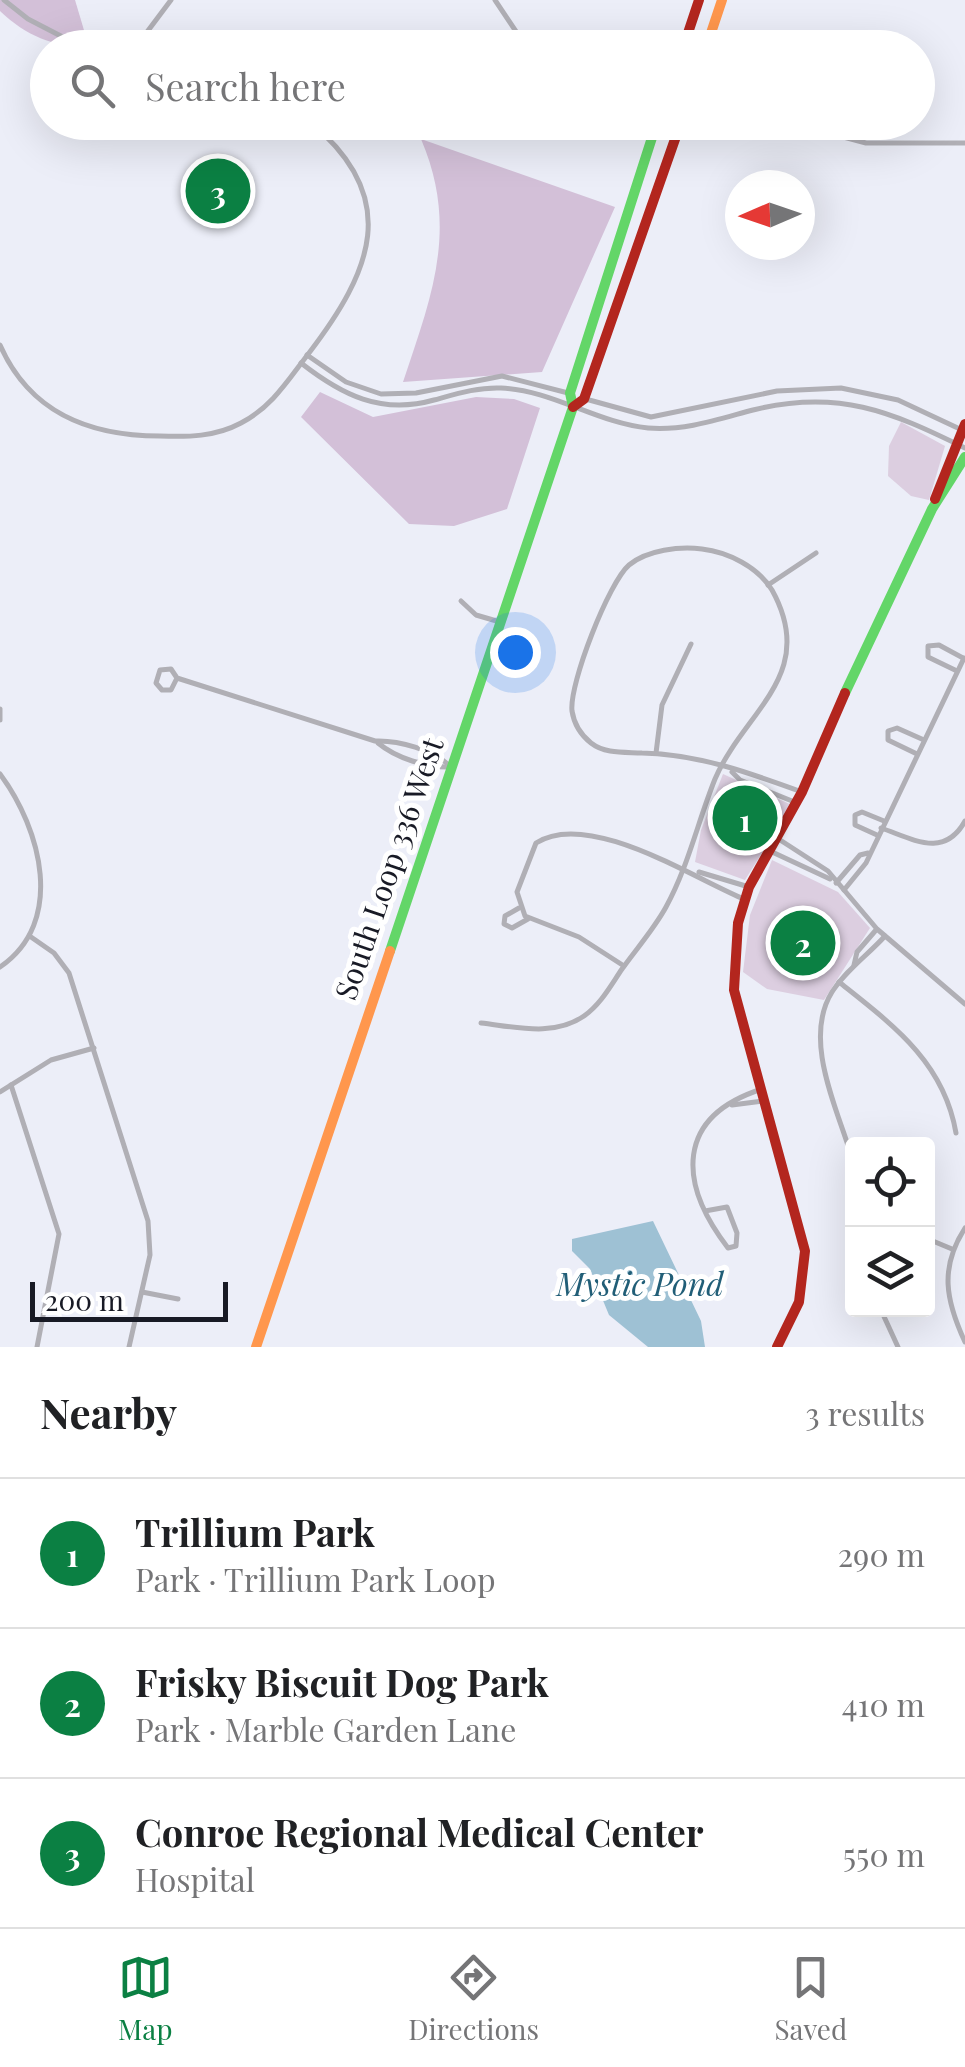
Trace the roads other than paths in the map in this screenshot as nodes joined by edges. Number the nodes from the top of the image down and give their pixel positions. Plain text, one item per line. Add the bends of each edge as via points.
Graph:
1 (4, 0) edge
2 (171, 0) edge
3 (496, 0) edge
4 (699, 0) edge
5 (722, 0) edge
6 (49, 30) edge
7 (148, 30) edge
8 (515, 30) edge
9 (689, 30) edge
10 (712, 30) edge
11 (330, 140) edge
12 (652, 140) edge
13 (675, 140) edge
14 (855, 140) edge
15 (965, 143) edge
16 (0, 345) edge
17 (308, 355) junction
18 (301, 363) junction
19 (475, 378) junction
20 (477, 389) junction
21 (570, 393) junction
22 (584, 399) junction
23 (573, 408) junction
24 (964, 428) edge
25 (961, 446) edge
26 (965, 457) edge
27 (932, 510) junction
28 (816, 552) dead end
29 (768, 585) junction
30 (462, 601) dead end
31 (500, 622) junction
32 (691, 644) dead end
33 (964, 658) edge
34 (958, 671) junction
35 (177, 678) junction
36 (0, 709) edge
37 (0, 720) edge
38 (924, 740) junction
39 (376, 741) junction
40 (656, 753) junction
41 (917, 754) junction
42 (721, 766) junction
43 (451, 767) junction
44 (730, 770) junction
45 (0, 774) edge
46 (799, 798) junction
47 (965, 821) edge
48 (883, 825) junction
49 (878, 836) junction
50 (777, 838) junction
51 (770, 851) junction
52 (868, 853) junction
53 (684, 867) junction
54 (696, 872) junction
55 (833, 881) junction
56 (748, 887) junction
57 (844, 890) junction
58 (744, 899) junction
59 (520, 907) junction
60 (528, 919) junction
61 (877, 929) junction
62 (32, 936) junction
63 (885, 936) junction
64 (854, 965) junction
65 (624, 966) junction
66 (0, 967) edge
67 (839, 982) junction
68 (965, 1004) edge
69 (481, 1023) dead end
70 (94, 1048) junction
71 (11, 1085) junction
72 (0, 1092) edge
73 (764, 1095) junction
74 (732, 1105) junction
75 (956, 1134) dead end
76 (846, 1137) edge
77 (705, 1210) junction
78 (965, 1228) edge
79 (935, 1242) edge
80 (952, 1249) junction
81 (142, 1292) junction
82 (178, 1298) dead end
83 (884, 1317) edge
84 (965, 1340) edge
85 (36, 1347) edge
86 (129, 1347) edge
87 (256, 1347) edge
88 (777, 1347) edge
89 (898, 1347) edge

1 - 6 street
2 - 7 street
3 - 8 street
4 - 9 main road
5 - 10 main road
11 - 17 street via 356,177 367,235 354,290
12 - 21 main road
13 - 22 main road
14 - 15 street
16 - 18 street via 40,402 82,426 115,435 224,430 265,408
17 - 18 street
17 - 19 street via 346,382 381,394 416,394
18 - 20 street via 342,392 379,405 420,404
19 - 20 street
19 - 21 street via 515,377
20 - 23 street via 519,390
21 - 22 street
21 - 23 main road
22 - 23 main road
22 - 24 street via 651,417 821,387 898,400
23 - 25 street via 660,428 838,401 888,413
23 - 31 main road, South Loop 336 West
24 - 25 main road
25 - 27 main road
26 - 27 main road
27 - 46 main road
28 - 29 street
29 - 40 street via 727,555 686,548 640,558 615,581 573,694 574,718 583,735 604,750
29 - 42 street via 786,631 785,666 775,691
30 - 31 street via 476,615
31 - 43 main road, South Loop 336 West
32 - 40 street via 662,704
33 - 34 street
33 - 34 street via 939,646 926,649 928,657
34 - 38 street
35 - 35 street via 166,668 156,683 171,690
35 - 39 street
36 - 37 street
38 - 41 street
38 - 41 street via 897,728 888,732 888,740
39 - 43 street via 440,757
39 - 43 street via 435,768
40 - 42 street
41 - 48 street
42 - 44 street
42 - 53 street
43 - 87 main road, South Loop 336 West
44 - 46 street
44 - 46 street via 740,780
45 - 62 street via 22,814 42,879
46 - 50 main road
47 - 48 street via 953,837 933,845
48 - 49 street
48 - 49 street via 862,812 855,815 856,825
49 - 52 street
50 - 51 main road
50 - 55 street
51 - 55 street
51 - 56 main road
52 - 55 street
52 - 57 street
53 - 54 street
53 - 59 street via 599,840 555,834 530,850 517,892
53 - 65 street via 667,905
54 - 56 street
54 - 58 street
55 - 57 street
56 - 58 main road
57 - 61 street
58 - 73 main road via 734,990
59 - 60 street
59 - 60 street via 504,924 512,928
60 - 65 street via 579,938
61 - 63 street
61 - 64 street
62 - 66 street
62 - 70 street via 70,973
63 - 64 street
63 - 68 street
64 - 67 street
65 - 69 street via 594,1008 568,1024 542,1030
67 - 75 street via 922,1053 948,1094
67 - 76 street via 827,1001 820,1042
70 - 71 street via 52,1060
70 - 81 street via 148,1221
71 - 72 street
71 - 85 street via 59,1234
73 - 74 street
73 - 74 street via 742,1095
73 - 88 main road via 805,1252 804,1290
74 - 77 street via 706,1120 698,1136 694,1186
77 - 77 street via 728,1248 736,1246 738,1233 726,1207
78 - 80 street
79 - 80 street
80 - 84 street via 947,1294
81 - 82 street
81 - 86 street
83 - 89 street

